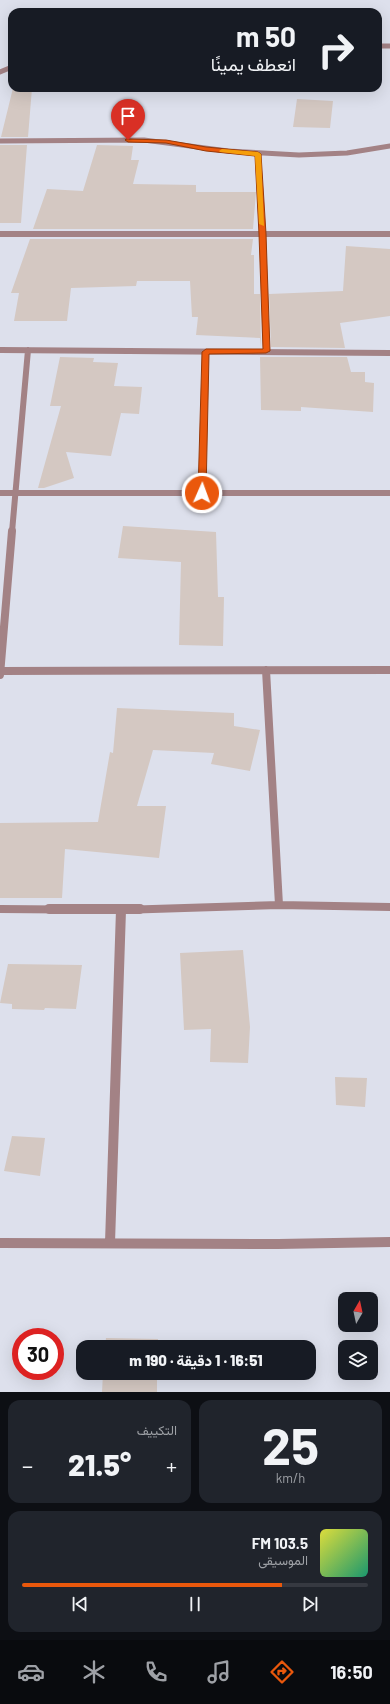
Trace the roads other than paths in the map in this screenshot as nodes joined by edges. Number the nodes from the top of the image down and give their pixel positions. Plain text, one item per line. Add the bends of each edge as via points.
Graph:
1 (0, 141) edge
2 (390, 146) edge
3 (258, 154) junction
4 (0, 234) edge
5 (263, 234) junction
6 (390, 234) edge
7 (0, 350) edge
8 (28, 350) junction
9 (266, 351) junction
10 (206, 352) junction
11 (390, 353) edge
12 (0, 492) edge
13 (15, 493) junction
14 (202, 493) junction
15 (390, 493) edge
16 (266, 670) junction
17 (390, 670) edge
18 (0, 672) edge
19 (279, 904) junction
20 (390, 907) edge
21 (0, 909) edge
22 (121, 910) junction
23 (390, 1242) edge
24 (0, 1243) edge
25 (110, 1243) junction

1 - 3 street via 166,141 206,149
2 - 3 street via 333,154
3 - 5 street
4 - 5 street
5 - 6 street
5 - 9 street
7 - 8 street
8 - 10 street
8 - 13 street
9 - 10 street
9 - 11 street
10 - 14 street
12 - 13 street
13 - 14 street
13 - 18 street
14 - 15 street
16 - 17 street
16 - 18 street
16 - 19 street
19 - 20 street
19 - 22 street
21 - 22 street
22 - 25 street
23 - 25 street
24 - 25 street

